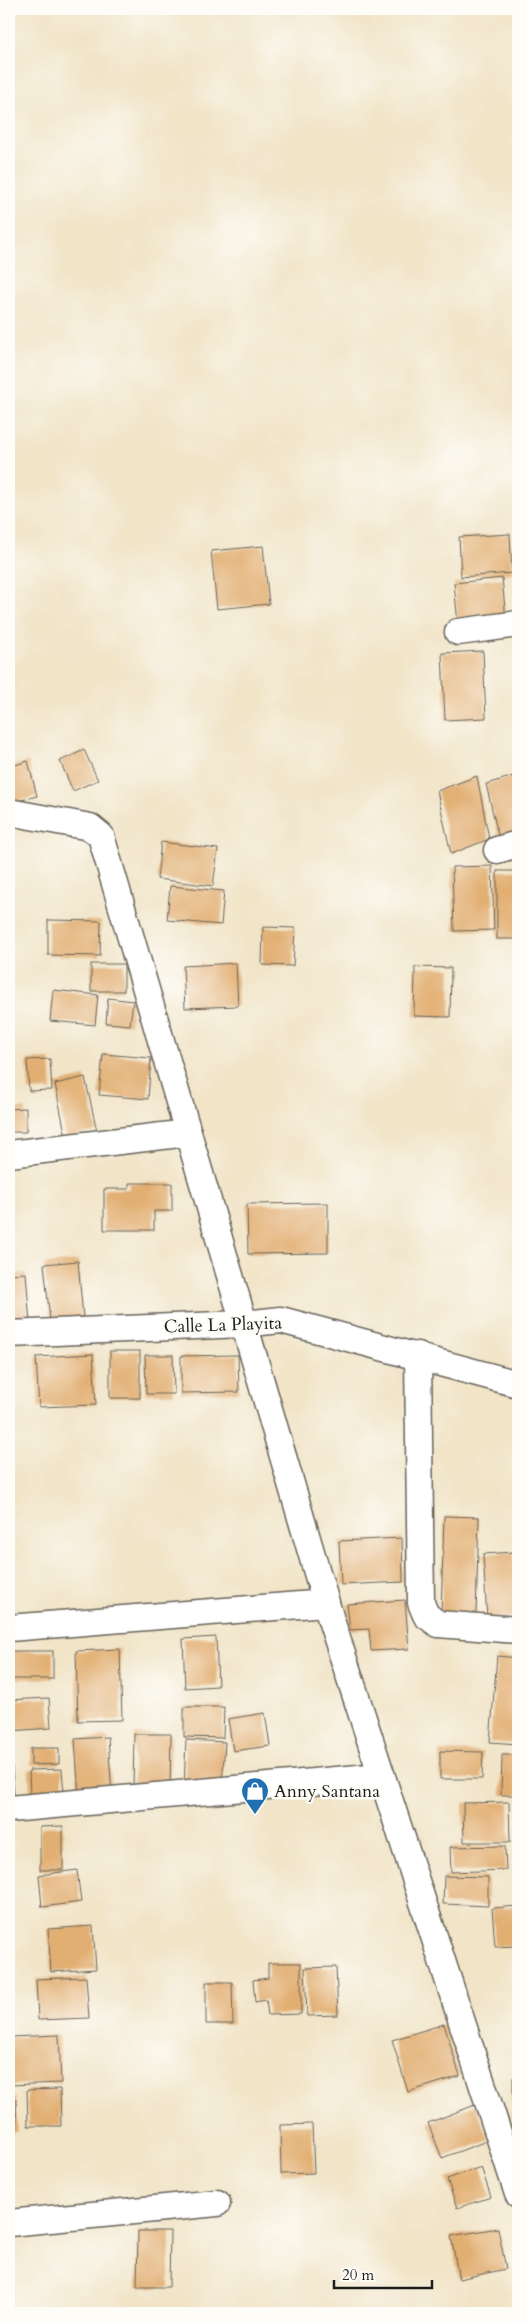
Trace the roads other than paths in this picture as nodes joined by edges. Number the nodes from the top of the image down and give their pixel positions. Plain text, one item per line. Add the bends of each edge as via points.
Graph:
1 (518, 624) edge
2 (458, 632) dead end
3 (9, 812) edge
4 (188, 1133) junction
5 (9, 1154) edge
6 (242, 1324) junction
7 (9, 1334) edge
8 (418, 1355) junction
9 (518, 1384) edge
10 (326, 1603) junction
11 (9, 1628) edge
12 (518, 1630) edge
13 (381, 1776) junction
14 (9, 1809) edge
15 (516, 2185) edge
16 (217, 2203) dead end
17 (9, 2223) edge

1 - 2 street
3 - 4 street via 90,827 101,836
4 - 5 street
4 - 6 street
6 - 7 street, Calle La Playita
6 - 8 street, Calle La Playita via 281,1320
6 - 10 street
8 - 9 street, Calle La Playita
8 - 12 street via 421,1603 426,1615 438,1624
10 - 11 street
10 - 13 street
13 - 14 street
13 - 15 street
16 - 17 street

